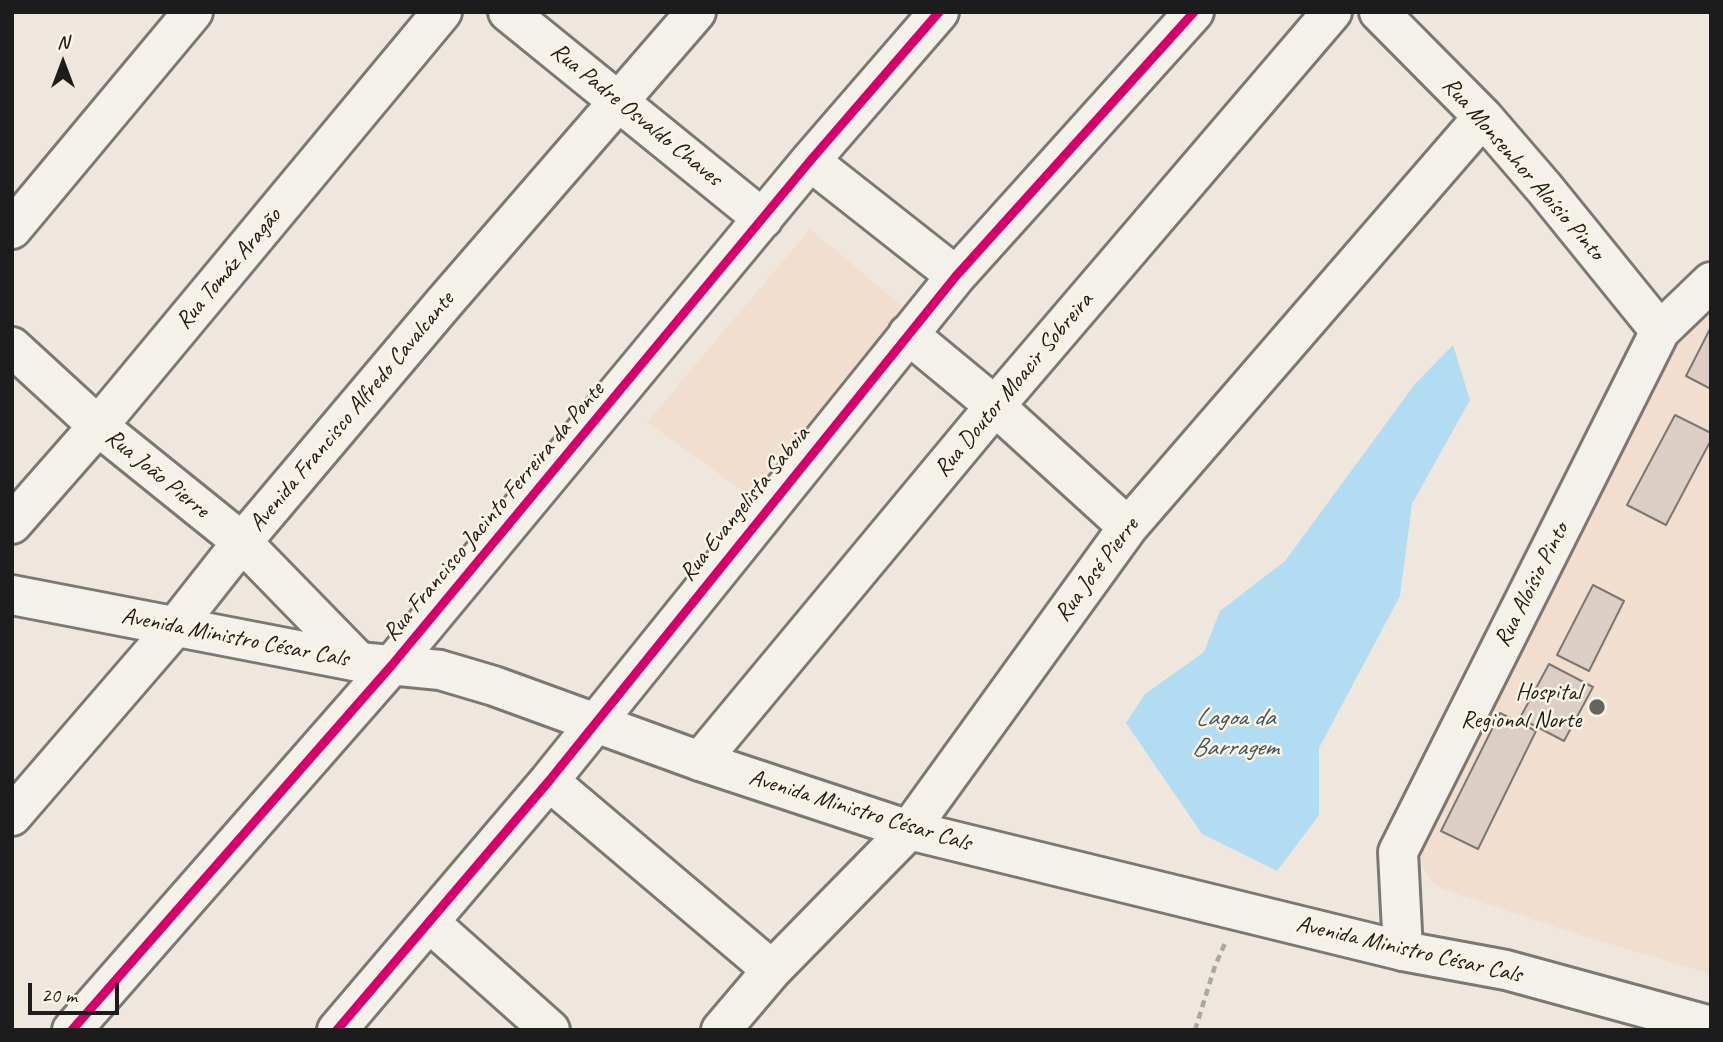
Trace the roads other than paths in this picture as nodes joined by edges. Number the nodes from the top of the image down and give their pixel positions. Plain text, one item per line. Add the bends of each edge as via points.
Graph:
1 (193, 12) edge
2 (443, 12) edge
3 (508, 12) edge
4 (696, 12) edge
5 (939, 12) edge
6 (1194, 12) edge
7 (1332, 12) edge
8 (1380, 12) edge
9 (620, 102) junction
10 (1483, 117) junction
11 (810, 161) junction
12 (763, 219) junction
13 (12, 229) edge
14 (956, 276) junction
15 (1711, 282) edge
16 (1660, 331) junction
17 (908, 334) junction
18 (12, 347) edge
19 (995, 406) junction
20 (98, 426) junction
21 (12, 524) edge
22 (1128, 527) junction
23 (242, 542) junction
24 (12, 595) edge
25 (175, 627) junction
26 (375, 664) junction
27 (594, 722) junction
28 (700, 761) junction
29 (549, 781) junction
30 (12, 816) edge
31 (909, 830) junction
32 (430, 922) junction
33 (1403, 951) junction
34 (772, 970) junction
35 (1691, 1025) edge
36 (72, 1030) edge
37 (337, 1030) edge
38 (550, 1030) edge
39 (721, 1030) edge

1 - 13 street
2 - 20 street, Rua Tomáz Aragão
3 - 9 street, Rua Padre Osvaldo Chaves
4 - 9 street, Avenida Francisco Alfredo Cavalcante
5 - 11 street, Rua Francisco Jacinto Ferreira da Ponte
6 - 14 street, Rua Evangelista Saboia
7 - 19 street, Rua Doutor Moacir Sobreira
8 - 10 street, Rua Monsenhor Aloísio Pinto
9 - 12 street, Rua Padre Osvaldo Chaves
9 - 23 street, Avenida Francisco Alfredo Cavalcante
10 - 16 street, Rua Monsenhor Aloísio Pinto
10 - 22 street, Rua José Pierre
11 - 12 street, Rua Francisco Jacinto Ferreira da Ponte
11 - 14 street
12 - 26 street, Rua Francisco Jacinto Ferreira da Ponte
14 - 17 street, Rua Evangelista Saboia
15 - 16 street, Rua Aloísio Pinto
16 - 33 street, Rua Aloísio Pinto via 1398,852
17 - 19 street
17 - 27 street, Rua Evangelista Saboia
18 - 20 street, Rua João Pierre
19 - 22 street
19 - 28 street, Rua Doutor Moacir Sobreira
20 - 21 street, Rua Tomáz Aragão
20 - 23 street, Rua João Pierre
22 - 31 street, Rua José Pierre
23 - 25 street, Avenida Francisco Alfredo Cavalcante
23 - 26 street, Rua João Pierre
24 - 25 street, Avenida Ministro César Cals
25 - 26 street, Avenida Ministro César Cals
25 - 30 street, Avenida Francisco Alfredo Cavalcante
26 - 27 street, Avenida Ministro César Cals via 440,670
26 - 36 street, Rua Francisco Jacinto Ferreira da Ponte
27 - 28 street, Avenida Ministro César Cals
27 - 29 street, Rua Evangelista Saboia
28 - 31 street, Avenida Ministro César Cals
29 - 32 street, Rua Evangelista Saboia
29 - 34 street
31 - 33 street, Avenida Ministro César Cals
31 - 34 street, Rua José Pierre
32 - 37 street, Rua Evangelista Saboia
32 - 38 street
33 - 35 street, Avenida Ministro César Cals via 1506,970
34 - 39 street, Rua José Pierre

